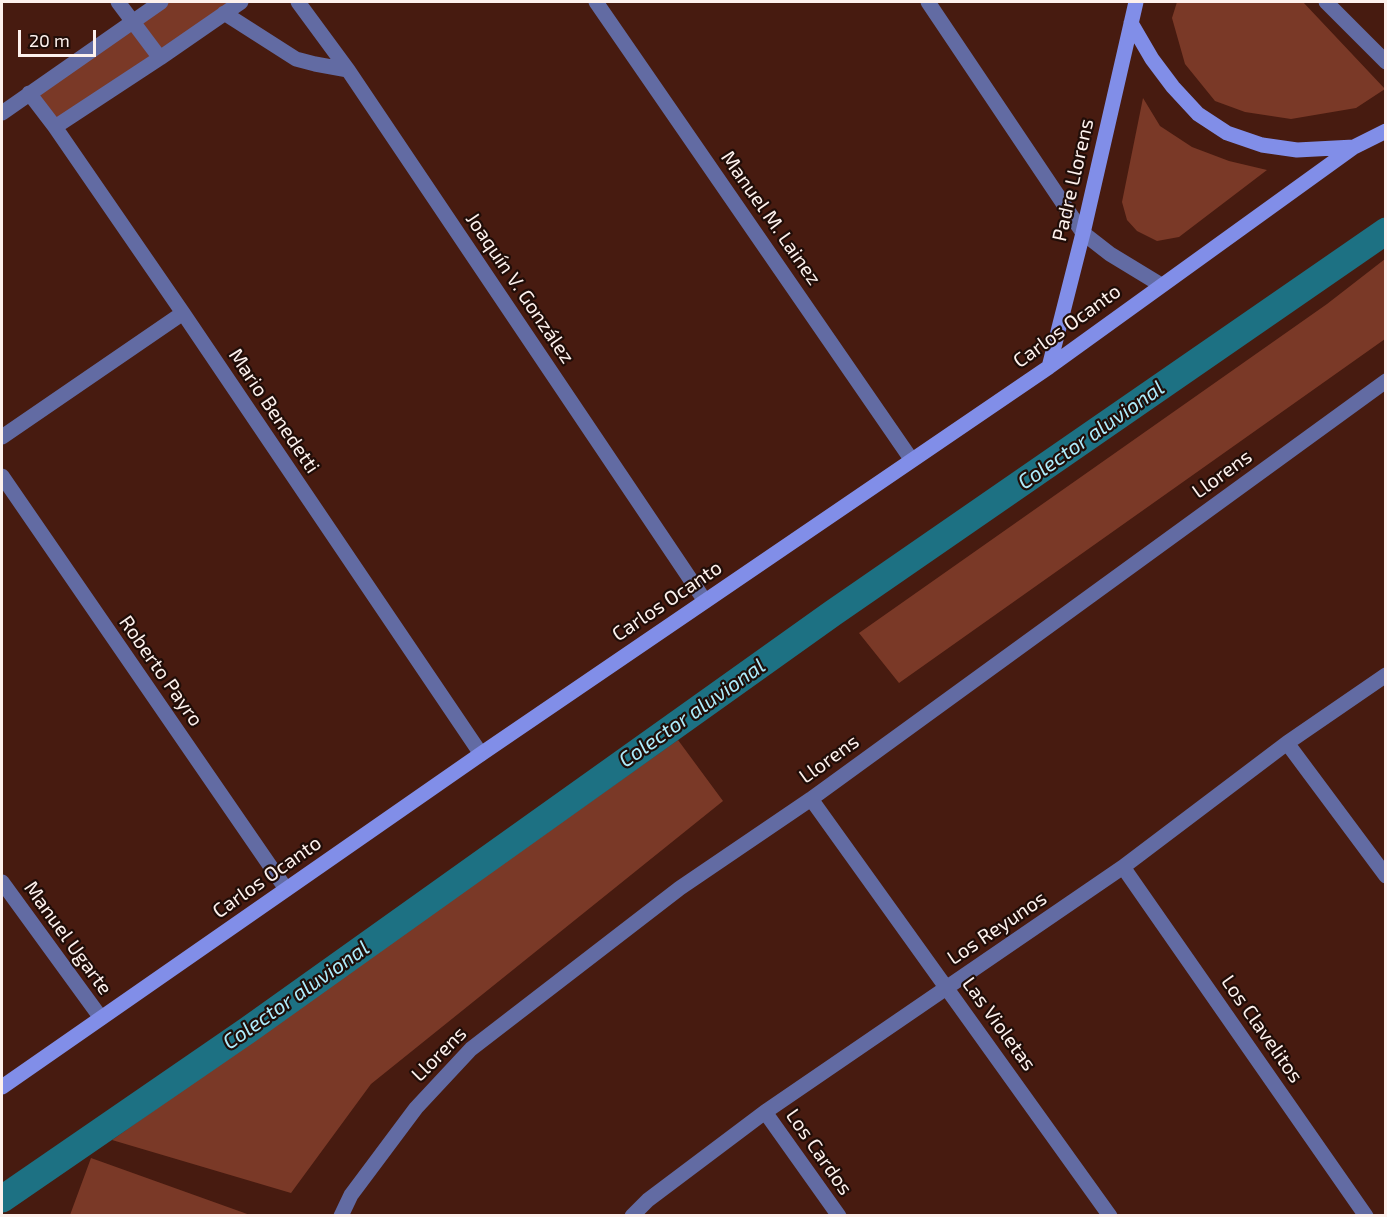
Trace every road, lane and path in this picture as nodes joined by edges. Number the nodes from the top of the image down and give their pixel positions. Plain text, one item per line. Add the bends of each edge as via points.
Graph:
1 (118, 2) edge
2 (161, 2) edge
3 (241, 2) edge
4 (298, 2) edge
5 (596, 2) edge
6 (928, 2) edge
7 (1136, 2) edge
8 (1326, 2) edge
9 (224, 13) junction
10 (133, 22) junction
11 (1131, 23) junction
12 (160, 58) junction
13 (1386, 62) edge
14 (348, 70) junction
15 (29, 93) junction
16 (2, 113) edge
17 (55, 128) junction
18 (1386, 131) edge
19 (1354, 147) junction
20 (1083, 233) junction
21 (1161, 285) junction
22 (183, 313) junction
23 (1049, 367) junction
24 (1386, 381) edge
25 (2, 437) edge
26 (911, 459) junction
27 (2, 476) edge
28 (705, 601) junction
29 (1386, 675) edge
30 (1287, 743) junction
31 (481, 754) junction
32 (811, 799) junction
33 (1123, 867) junction
34 (1386, 876) edge
35 (2, 882) edge
36 (286, 889) junction
37 (947, 988) junction
38 (101, 1018) junction
39 (2, 1087) edge
40 (765, 1112) junction
41 (341, 1215) edge
42 (632, 1215) edge
43 (839, 1215) edge
44 (1110, 1215) edge
45 (1366, 1215) edge

1 - 10 street
2 - 10 street
3 - 9 street
4 - 14 street, Joaquín V. González
5 - 26 street, Manuel M. Lainez
6 - 20 street
7 - 11 street, Padre Llorens
8 - 13 street
9 - 12 street
9 - 14 street via 297,59
10 - 12 street
10 - 15 street
11 - 19 street via 1173,87 1198,114 1227,133 1262,145 1297,150
11 - 20 street, Padre Llorens
12 - 17 street
14 - 28 street, Joaquín V. González
15 - 16 street
15 - 17 street, Mario Benedetti
17 - 22 street, Mario Benedetti
18 - 19 street
19 - 21 street, Carlos Ocanto
20 - 21 street
20 - 23 street, Padre Llorens
21 - 23 street, Carlos Ocanto
22 - 25 street
22 - 31 street, Mario Benedetti
23 - 26 street, Carlos Ocanto
24 - 32 street, Llorens
26 - 28 street, Carlos Ocanto
27 - 36 street, Roberto Payro
28 - 31 street, Carlos Ocanto
29 - 30 street, Los Reyunos
30 - 33 street, Los Reyunos
30 - 34 street
31 - 36 street, Carlos Ocanto
32 - 37 street, Las Violetas
32 - 41 street, Llorens via 680,888 471,1049 416,1108 351,1195
33 - 37 street, Los Reyunos
33 - 45 street, Los Clavelitos
35 - 38 street, Manuel Ugarte
36 - 38 street, Carlos Ocanto
37 - 40 street, Los Reyunos
37 - 44 street, Las Violetas
38 - 39 street, Carlos Ocanto
40 - 42 street, Los Reyunos
40 - 43 street, Los Cardos

